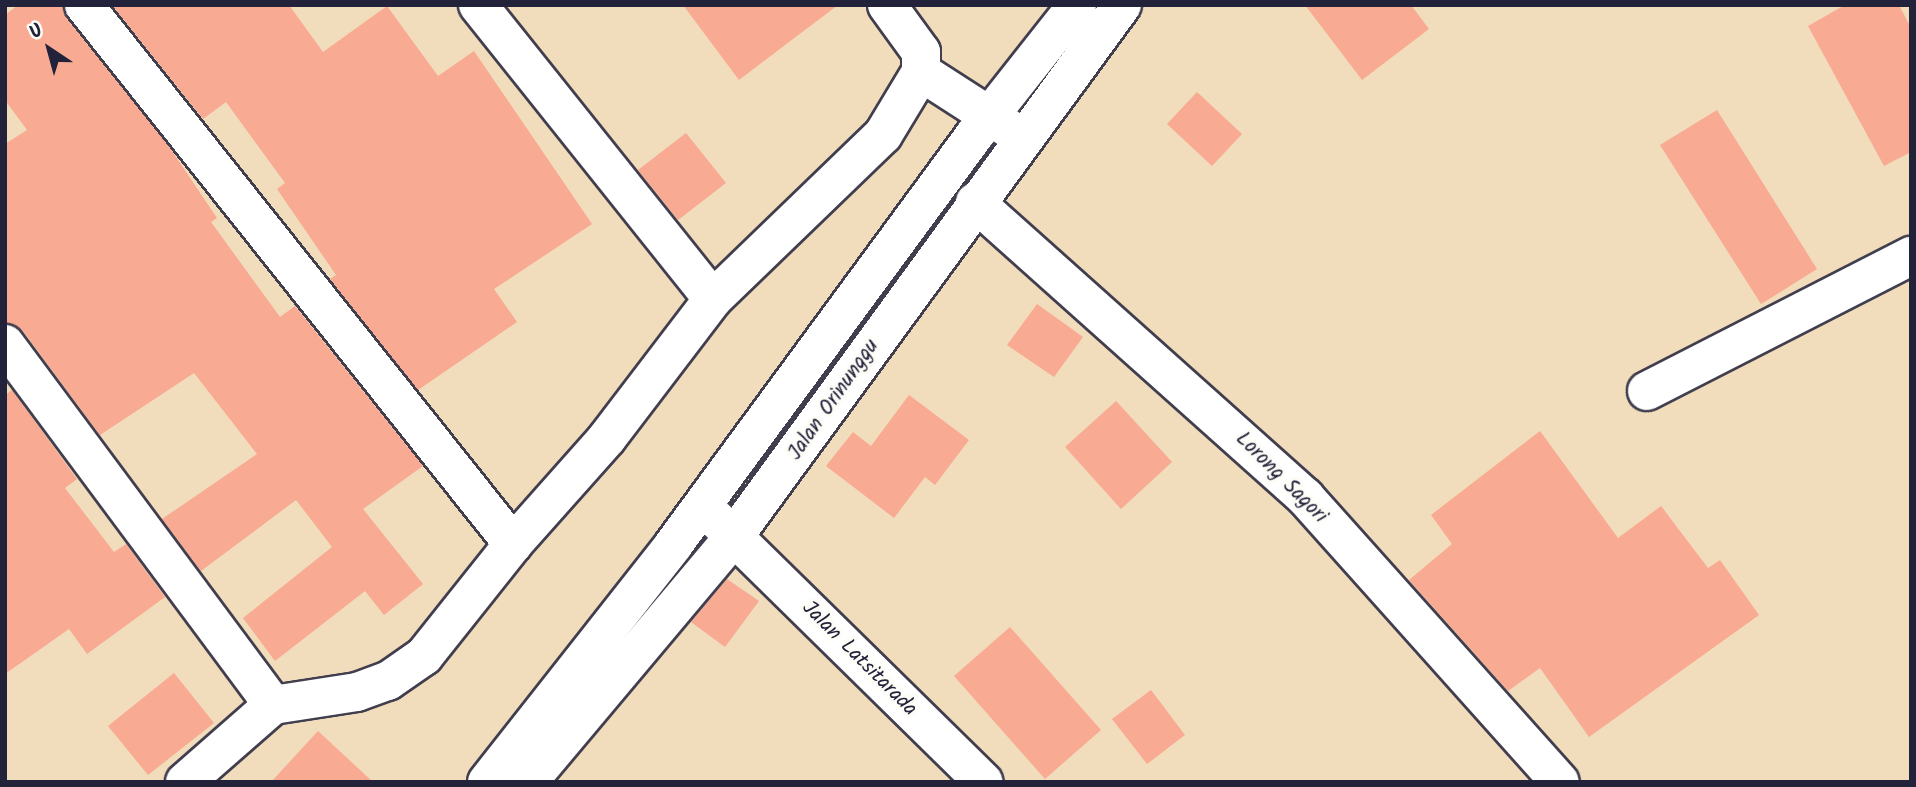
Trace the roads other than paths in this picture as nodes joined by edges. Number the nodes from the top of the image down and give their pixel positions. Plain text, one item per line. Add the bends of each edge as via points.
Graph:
1 (84, 5) edge
2 (478, 5) edge
3 (887, 5) edge
4 (1077, 5) edge
5 (1122, 5) edge
6 (921, 72) junction
7 (991, 116) junction
8 (1023, 138) junction
9 (975, 202) junction
10 (1911, 256) edge
11 (713, 299) junction
12 (5, 344) edge
13 (1647, 391) dead end
14 (701, 506) junction
15 (735, 535) junction
16 (513, 544) junction
17 (273, 705) junction
18 (185, 782) edge
19 (487, 782) edge
20 (528, 782) edge
21 (984, 782) edge
22 (1560, 782) edge

1 - 16 street
2 - 11 street
3 - 6 street via 921,52
4 - 7 street, Jalan Orinunggu
5 - 8 street, Jalan Orinunggu
6 - 7 street
6 - 11 street via 883,135
7 - 8 street
7 - 14 street, Jalan Orinunggu
8 - 9 street, Jalan Orinunggu
9 - 15 street, Jalan Orinunggu
9 - 22 street, Lorong Sagori via 1305,496
10 - 13 street
11 - 16 street via 607,438
12 - 17 street
14 - 15 street, Jalan Latsitarada
14 - 19 street, Jalan Orinunggu
15 - 20 street, Jalan Orinunggu
15 - 21 street, Jalan Latsitarada
16 - 17 street via 424,656 388,681 357,692
17 - 18 street

